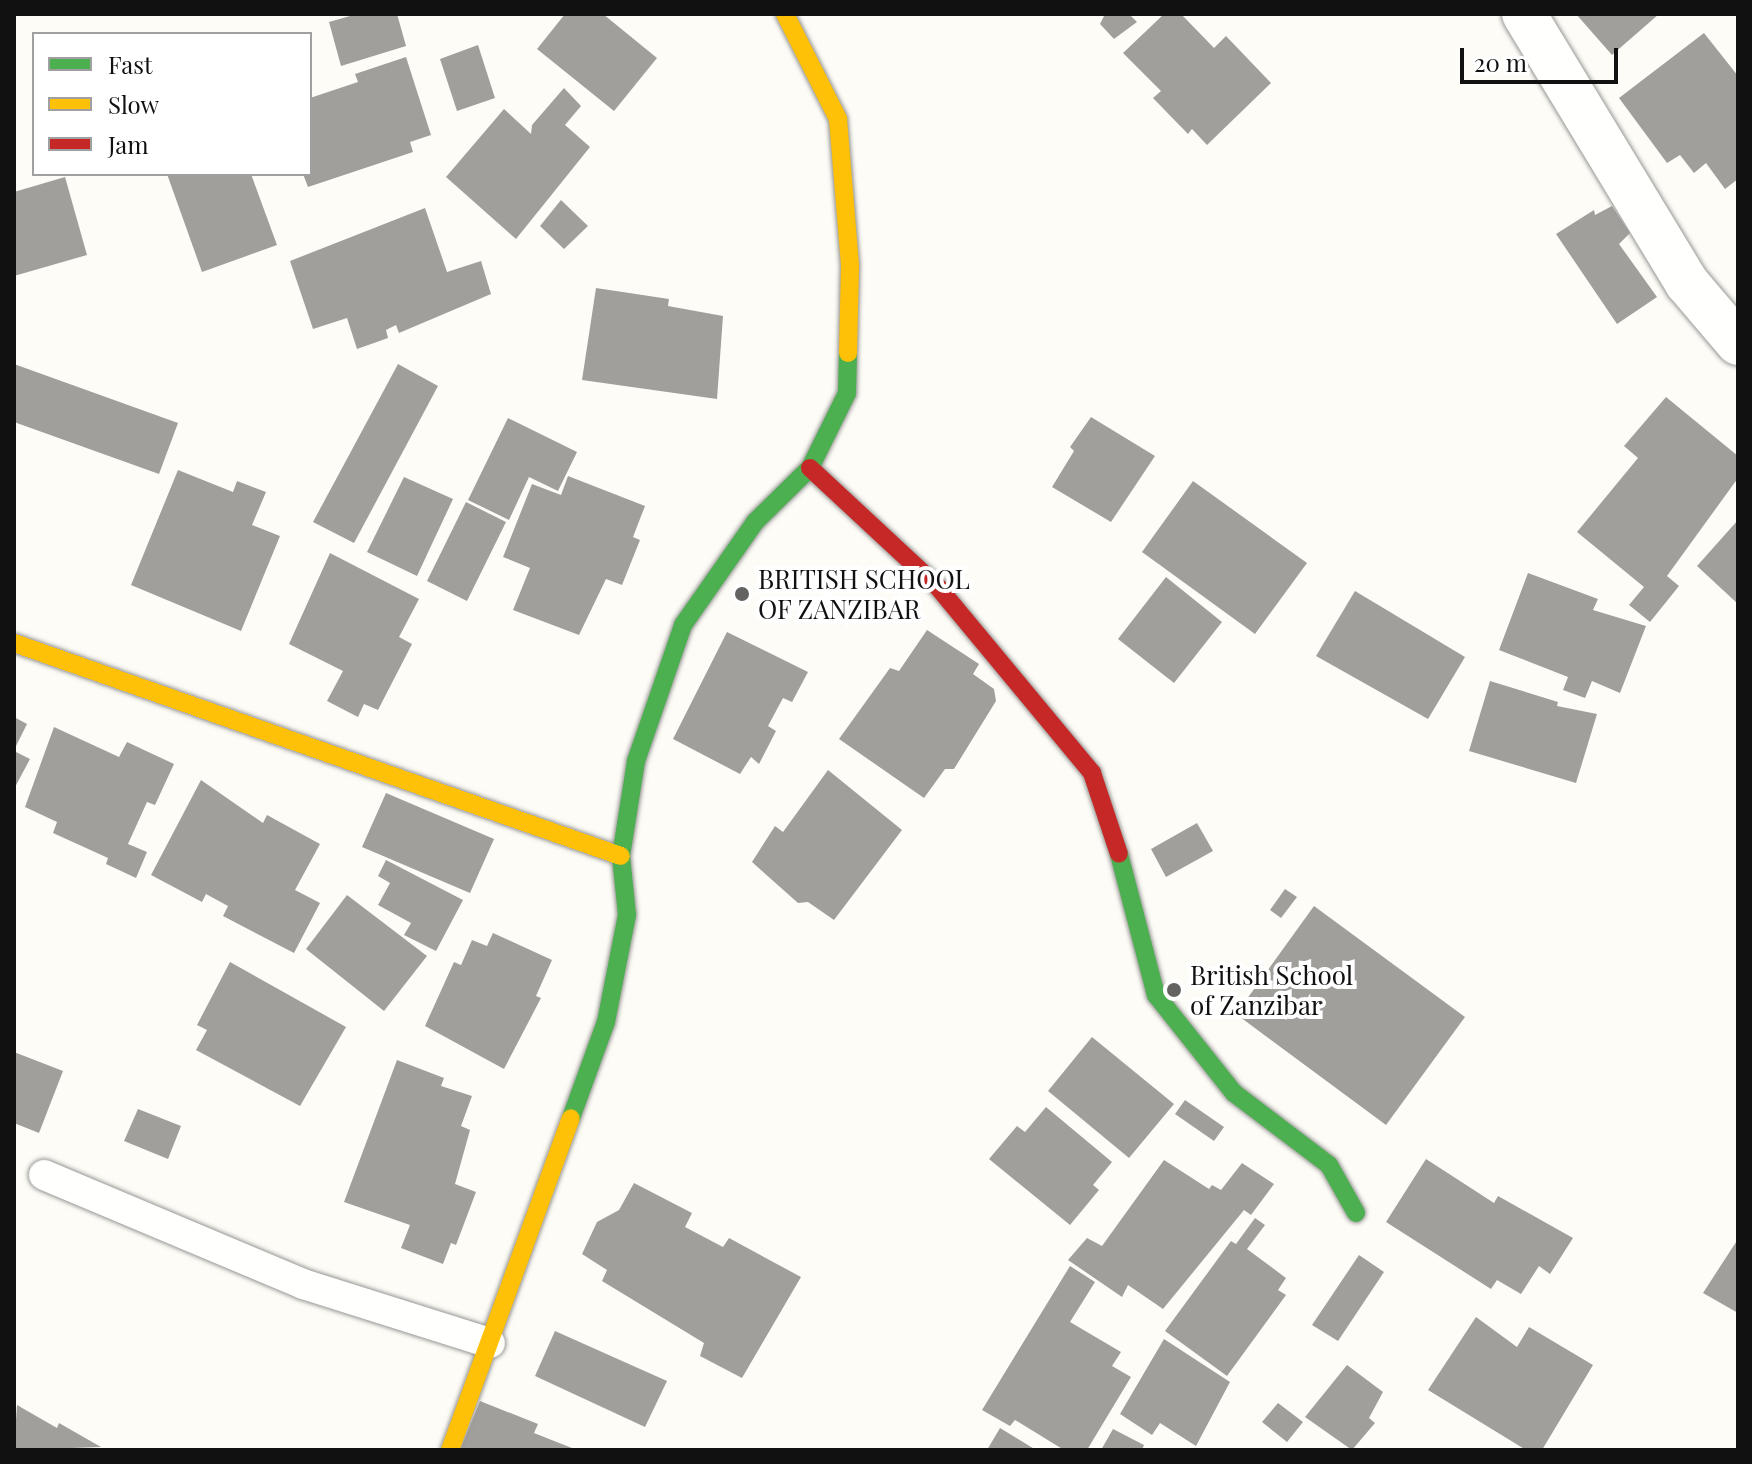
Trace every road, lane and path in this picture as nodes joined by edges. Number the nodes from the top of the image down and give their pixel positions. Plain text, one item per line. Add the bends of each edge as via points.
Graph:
1 (785, 14) edge
2 (1524, 14) edge
3 (1738, 343) edge
4 (810, 468) junction
5 (14, 643) edge
6 (621, 856) junction
7 (44, 1175) dead end
8 (1356, 1213) dead end
9 (490, 1343) junction
10 (450, 1450) edge

1 - 4 street via 838,119 850,266 847,393
2 - 3 street via 1687,283
4 - 6 street via 755,522 683,625 636,761
4 - 8 street via 937,586 1092,773 1135,899 1156,995 1234,1093 1329,1165
5 - 6 street
6 - 9 street via 627,915 606,1022
7 - 9 lane via 303,1284
9 - 10 street

